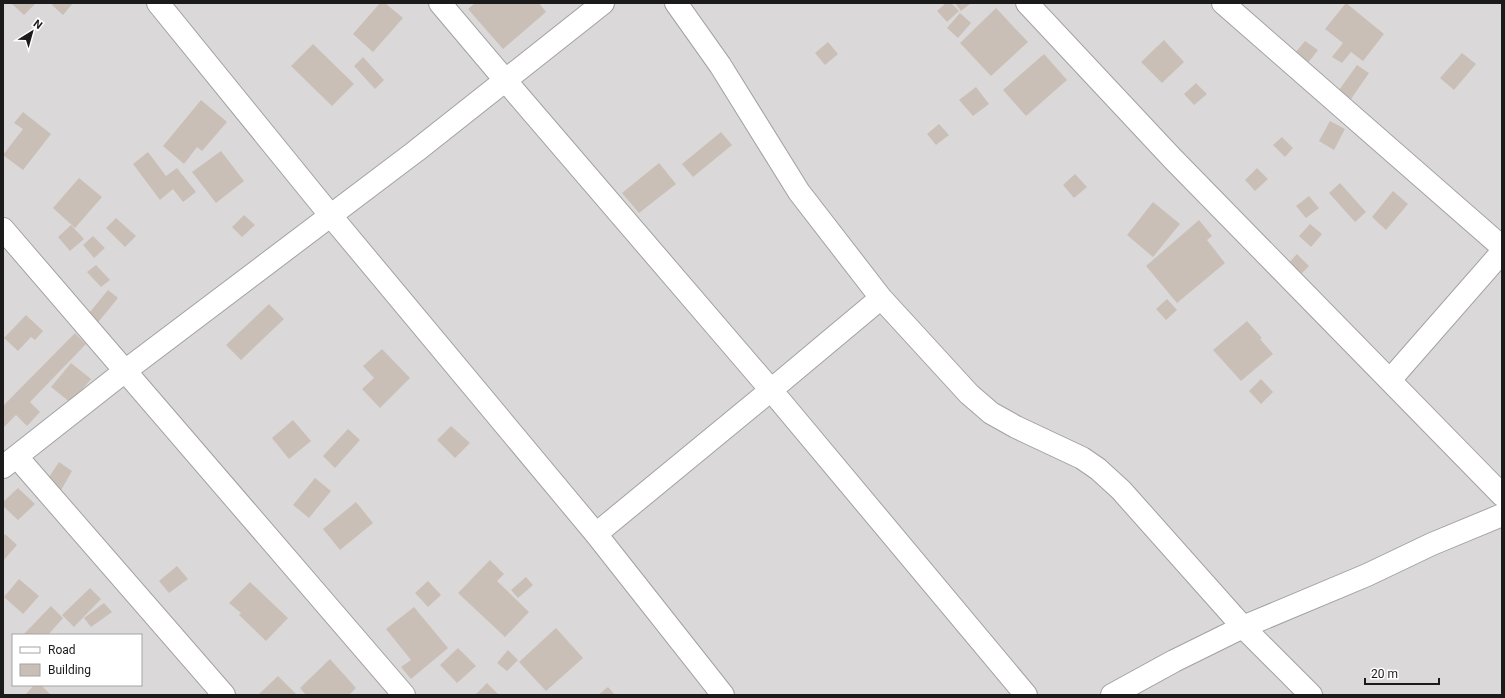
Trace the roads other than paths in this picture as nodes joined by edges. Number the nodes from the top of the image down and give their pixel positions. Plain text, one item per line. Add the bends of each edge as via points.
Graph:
1 (158, 3) edge
2 (440, 3) edge
3 (603, 3) edge
4 (676, 3) edge
5 (1028, 3) edge
6 (1223, 3) edge
7 (505, 80) junction
8 (331, 216) junction
9 (3, 229) edge
10 (1502, 247) edge
11 (1502, 252) edge
12 (881, 298) junction
13 (125, 371) junction
14 (1390, 380) junction
15 (771, 390) junction
16 (8, 459) edge
17 (1502, 495) edge
18 (1502, 515) edge
19 (596, 534) junction
20 (1243, 627) junction
21 (1145, 687) edge
22 (224, 695) edge
23 (404, 695) edge
24 (723, 695) edge
25 (1026, 695) edge
26 (1112, 695) edge
27 (1311, 695) edge

1 - 8 street
2 - 7 street
3 - 7 street
4 - 12 street via 720,65 799,192
5 - 14 street via 1173,158
6 - 10 street
7 - 8 street
7 - 15 street
8 - 13 street
8 - 19 street
9 - 13 street
11 - 14 street
12 - 15 street
12 - 20 street via 970,394 991,413 1082,458 1098,469 1121,490
13 - 16 street
13 - 23 street
14 - 17 street
15 - 19 street
15 - 25 street
16 - 22 street
18 - 20 street
19 - 24 street
20 - 21 street
20 - 27 street
21 - 26 street

